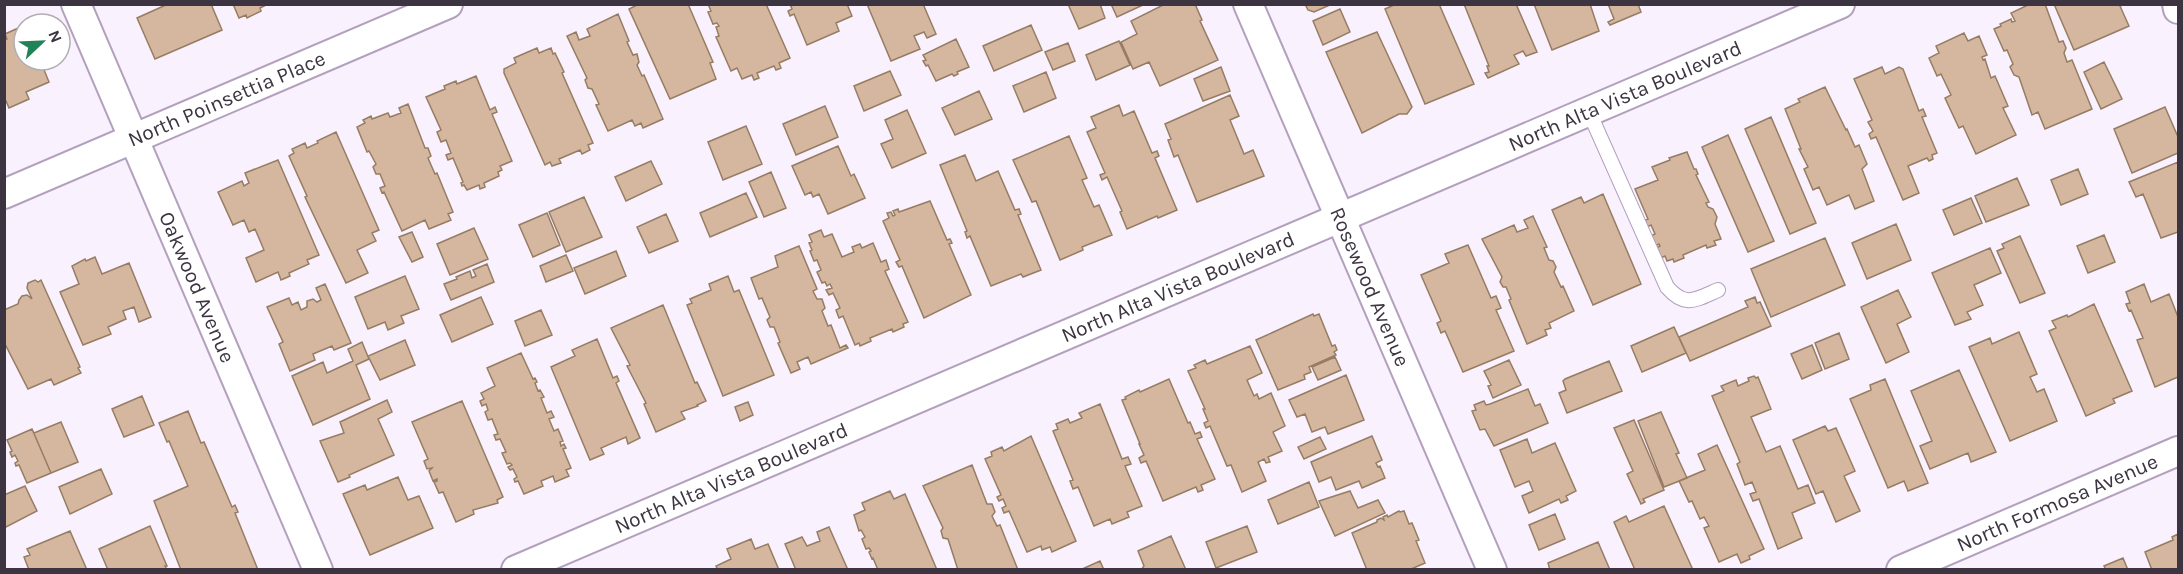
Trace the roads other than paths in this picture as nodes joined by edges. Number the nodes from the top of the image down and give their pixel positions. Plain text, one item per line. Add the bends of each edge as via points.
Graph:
1 (76, 4) edge
2 (448, 4) edge
3 (1248, 4) edge
4 (1840, 4) edge
5 (1589, 112) junction
6 (135, 139) junction
7 (4, 194) edge
8 (1341, 218) junction
9 (1718, 290) dead end
10 (2178, 451) edge
11 (318, 570) edge
12 (516, 570) edge
13 (1492, 570) edge
14 (1901, 570) edge

1 - 6 street, Oakwood Avenue
2 - 6 street, North Poinsettia Place
3 - 8 street, Rosewood Avenue
4 - 5 street, North Alta Vista Boulevard
5 - 8 street, North Alta Vista Boulevard
5 - 9 lane via 1667,286 1684,301
6 - 7 street, North Poinsettia Place
6 - 11 street, Oakwood Avenue
8 - 12 street, North Alta Vista Boulevard
8 - 13 street, Rosewood Avenue
10 - 14 street, North Formosa Avenue

